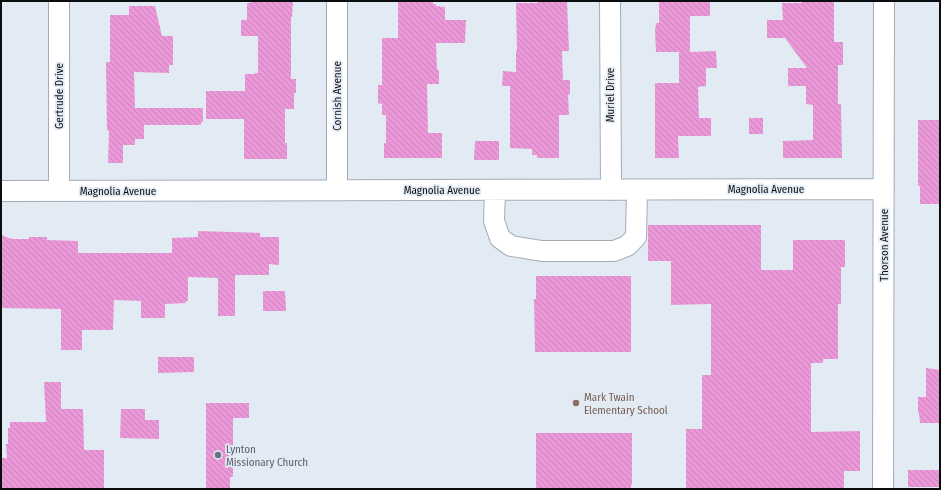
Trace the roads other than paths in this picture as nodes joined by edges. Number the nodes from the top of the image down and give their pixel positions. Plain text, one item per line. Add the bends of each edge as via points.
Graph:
1 (59, 1) edge
2 (337, 1) edge
3 (610, 1) edge
4 (884, 1) edge
5 (884, 189) junction
6 (337, 190) junction
7 (495, 190) junction
8 (611, 190) junction
9 (637, 190) junction
10 (1, 191) edge
11 (59, 191) junction
12 (883, 489) edge

1 - 11 street, Gertrude Drive
2 - 6 street, Cornish Avenue
3 - 8 street, Muriel Drive
4 - 5 street, Thorson Avenue
5 - 9 street, Magnolia Avenue
5 - 12 street, Thorson Avenue
6 - 7 street, Magnolia Avenue
6 - 11 street, Magnolia Avenue
7 - 8 street, Magnolia Avenue
7 - 9 street via 494,221 500,238 511,246 542,251 614,251 627,246 636,237
8 - 9 street, Magnolia Avenue
10 - 11 street, Magnolia Avenue

